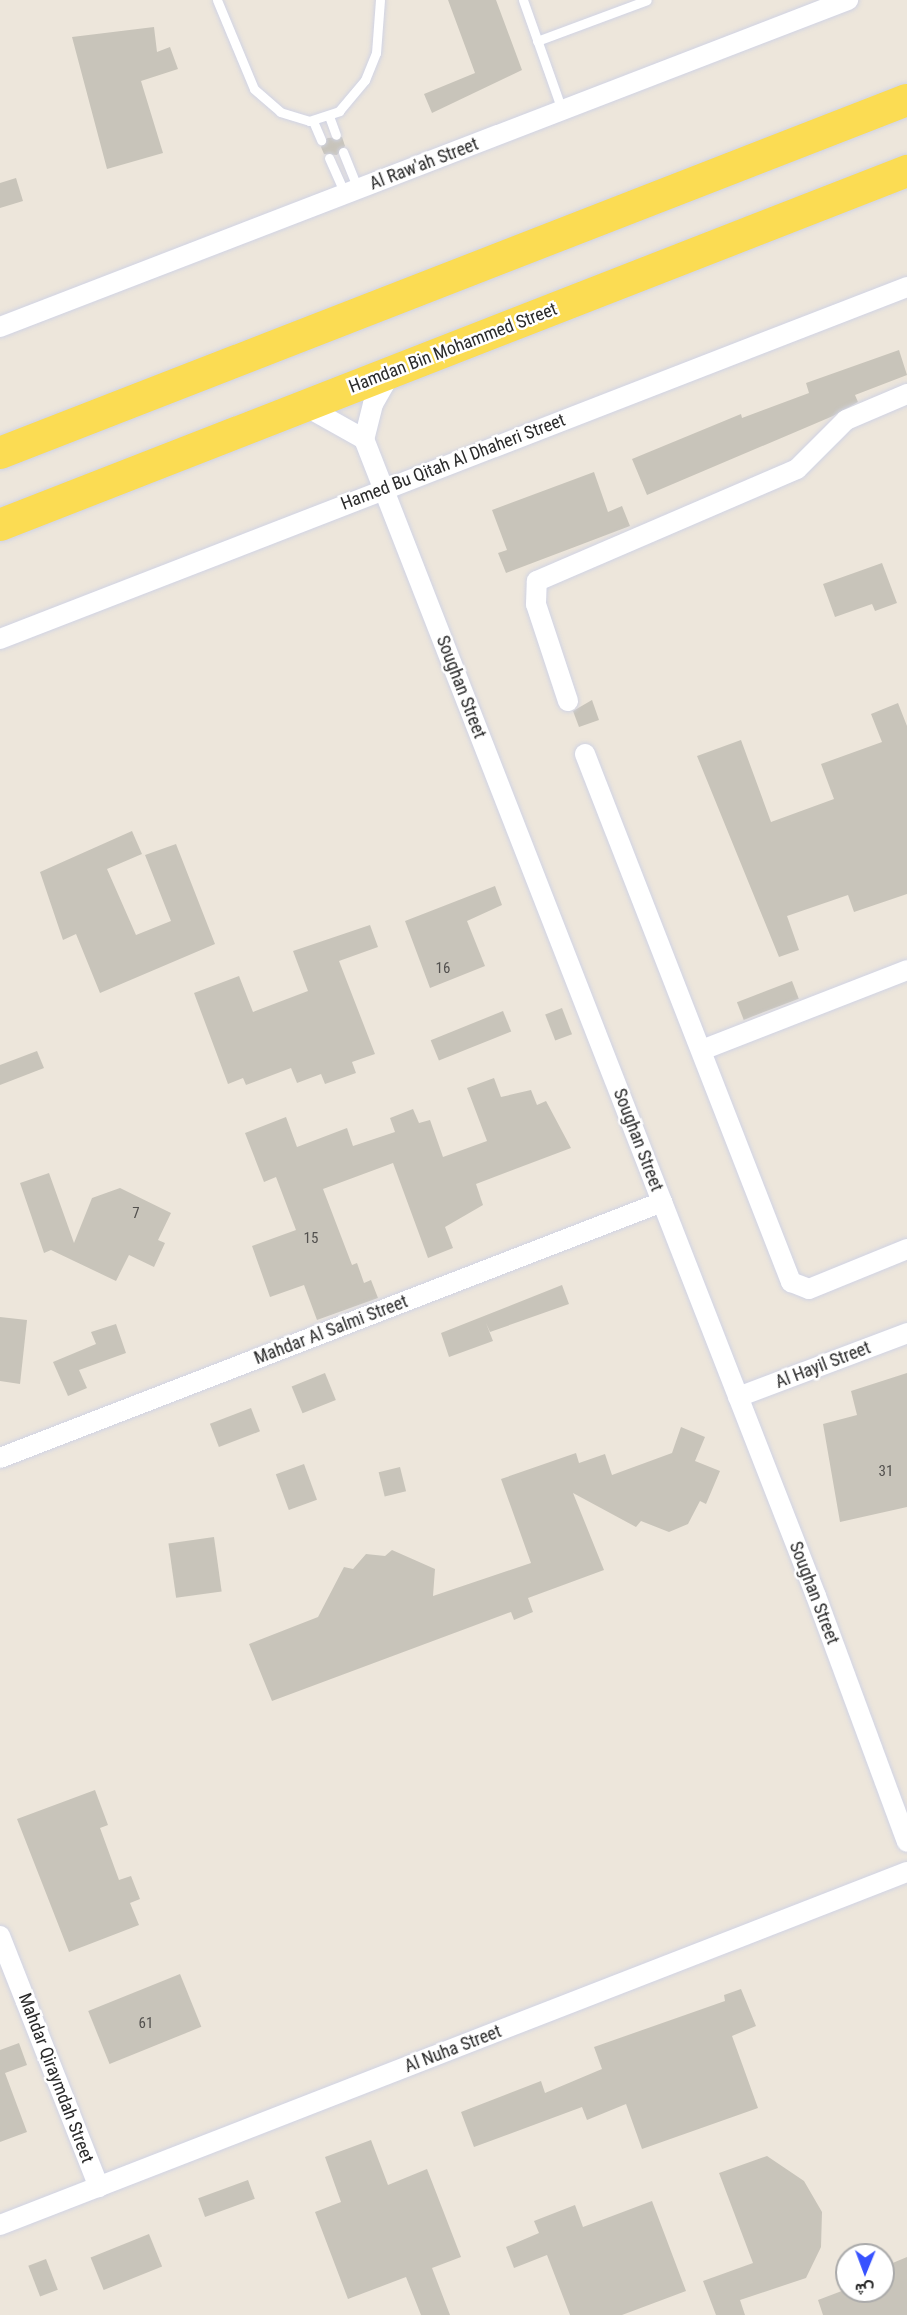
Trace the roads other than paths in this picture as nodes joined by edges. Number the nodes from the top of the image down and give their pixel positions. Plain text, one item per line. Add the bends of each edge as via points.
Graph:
1 (217, 0) edge
2 (380, 0) edge
3 (523, 0) edge
4 (647, 0) edge
5 (848, 0) edge
6 (537, 41) junction
7 (907, 100) edge
8 (562, 110) junction
9 (329, 116) junction
10 (313, 121) junction
11 (336, 135) dead end
12 (321, 140) dead end
13 (344, 152) dead end
14 (329, 158) dead end
15 (907, 171) edge
16 (352, 192) junction
17 (907, 287) edge
18 (0, 327) edge
19 (392, 371) junction
20 (907, 394) edge
21 (306, 406) junction
22 (364, 440) junction
23 (0, 453) edge
24 (384, 489) junction
25 (0, 525) edge
26 (0, 639) edge
27 (568, 701) dead end
28 (585, 754) dead end
29 (907, 970) edge
30 (702, 1050) junction
31 (662, 1202) junction
32 (907, 1249) edge
33 (907, 1333) edge
34 (738, 1397) junction
35 (0, 1458) edge
36 (907, 1842) edge
37 (907, 1872) edge
38 (0, 1936) edge
39 (99, 2187) junction
40 (0, 2225) edge

1 - 10 lane via 254,89 280,112
2 - 9 lane via 372,67 354,97
3 - 6 lane
4 - 6 lane
5 - 8 street, Al Raw'ah Street
6 - 8 lane
7 - 23 main road
8 - 16 street, Al Raw'ah Street
9 - 10 lane
9 - 11 lane
10 - 12 lane
13 - 16 lane
14 - 16 lane
15 - 19 main road, Hamdan Bin Mohammed Street
16 - 18 street, Al Raw'ah Street
17 - 24 street, Hamed Bu Qitah Al Dhaheri Street
19 - 21 main road, Hamdan Bin Mohammed Street
19 - 22 street via 373,404
20 - 27 street via 846,420 797,469 537,581 536,604
21 - 22 street
21 - 25 main road, Hamdan Bin Mohammed Street
22 - 24 street, Soughan Street
24 - 26 street, Hamed Bu Qitah Al Dhaheri Street
24 - 31 street, Soughan Street
28 - 30 street
29 - 30 street
30 - 32 street via 791,1282 809,1289
31 - 34 street, Soughan Street
31 - 35 street, Mahdar Al Salmi Street
33 - 34 street, Al Hayil Street
34 - 36 street, Soughan Street
37 - 39 street, Al Nuha Street
38 - 39 street, Mahdar Qiraymdah Street
39 - 40 street, Al Nuha Street

